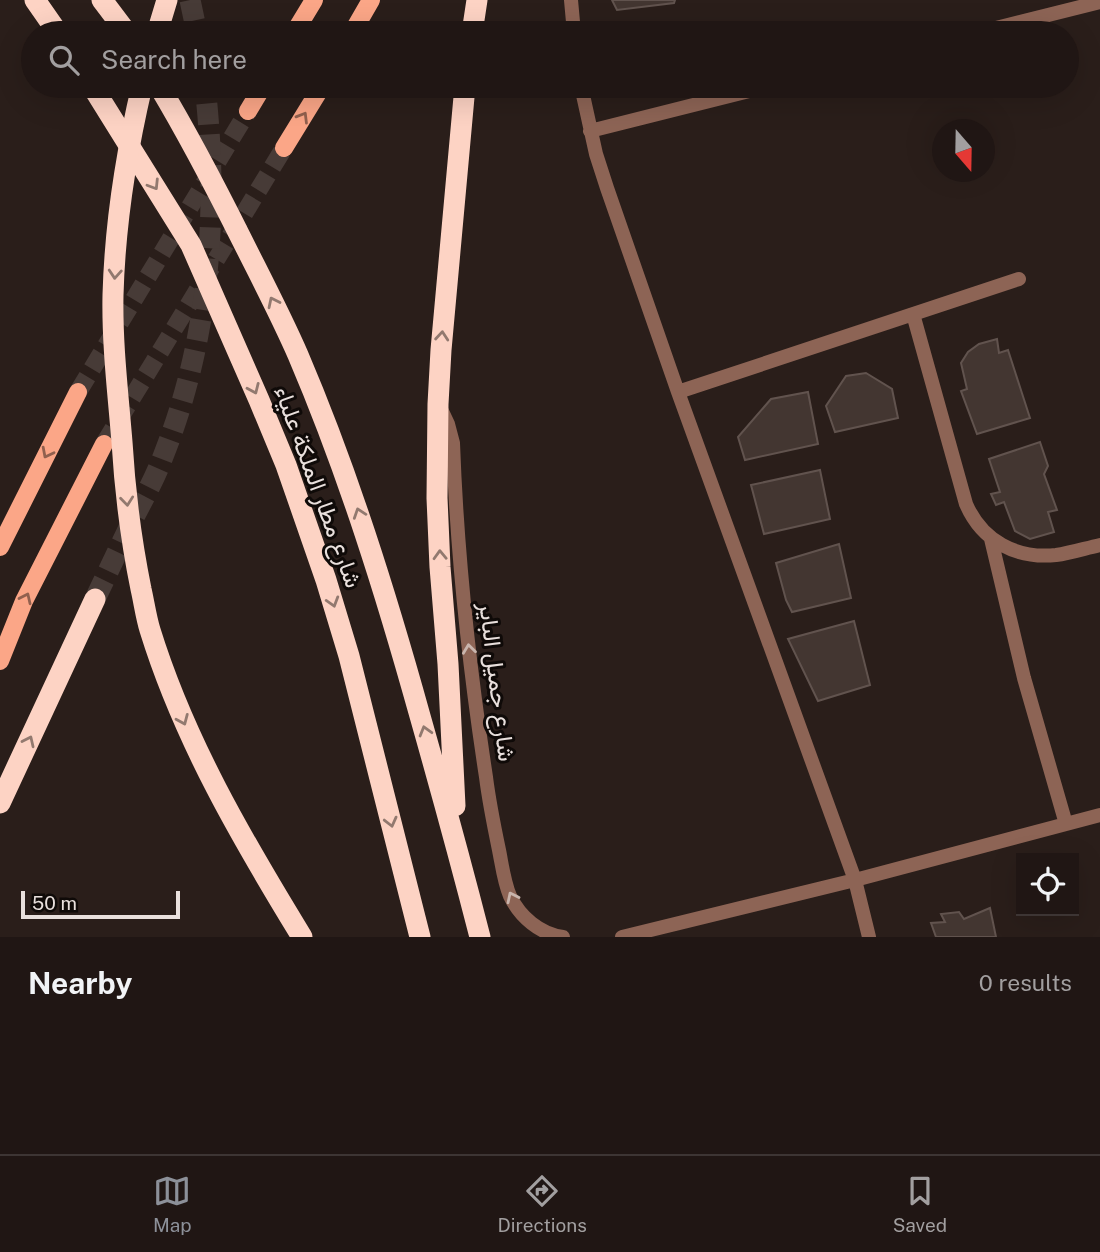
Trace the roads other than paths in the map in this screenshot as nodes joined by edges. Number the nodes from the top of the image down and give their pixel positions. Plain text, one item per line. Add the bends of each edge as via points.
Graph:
1 (35, 0) edge
2 (102, 0) edge
3 (167, 0) edge
4 (314, 0) edge
5 (371, 0) edge
6 (477, 0) edge
7 (571, 0) edge
8 (1100, 2) edge
9 (50, 21) edge
10 (118, 21) edge
11 (160, 21) edge
12 (301, 21) edge
13 (359, 21) edge
14 (474, 21) edge
15 (573, 21) edge
16 (1024, 21) edge
17 (99, 98) edge
18 (140, 98) edge
19 (166, 98) edge
20 (256, 98) edge
21 (315, 98) edge
22 (464, 98) edge
23 (583, 98) edge
24 (721, 98) edge
25 (248, 111) tunnel mouth
26 (590, 131) junction
27 (284, 148) tunnel mouth
28 (1019, 279) dead end
29 (913, 314) junction
30 (678, 391) junction
31 (78, 392) tunnel mouth
32 (438, 404) junction
33 (104, 444) tunnel mouth
34 (991, 539) junction
35 (1100, 545) edge
36 (0, 547) edge
37 (95, 599) tunnel mouth
38 (0, 661) edge
39 (0, 803) edge
40 (1100, 815) edge
41 (1066, 824) junction
42 (456, 844) junction
43 (855, 880) junction
44 (302, 937) edge
45 (420, 937) edge
46 (480, 937) edge
47 (563, 937) edge
48 (622, 937) edge
49 (869, 937) edge

1 - 9 highway
2 - 10 highway
3 - 11 highway
4 - 12 main road
5 - 13 main road
6 - 14 highway
7 - 15 street
8 - 16 street
17 -> 45 highway, شارع مطار الملكة علياء via 191,245 286,465 349,656
18 -> 44 highway, bridge via 122,187 113,293 131,542 149,628 181,715 237,829
42 -> 19 highway, شارع مطار الملكة علياء via 393,620 321,411 271,296
20 - 25 main road
27 -> 21 main road
32 -> 22 highway
23 - 26 street
24 - 26 street
26 - 30 street
28 - 29 street
29 - 30 street
29 - 34 street via 966,503
30 - 43 street
31 -> 36 main road
42 -> 32 highway via 437,498
47 -> 32 street, شارع جميل الباير via 523,916 506,884 468,645 453,443
38 -> 33 main road via 24,601
34 - 35 street via 1039,555
34 - 41 street
39 -> 37 highway
40 - 41 street
41 - 43 street
42 - 46 highway, شارع مطار الملكة علياء
43 - 48 street
43 - 49 street

